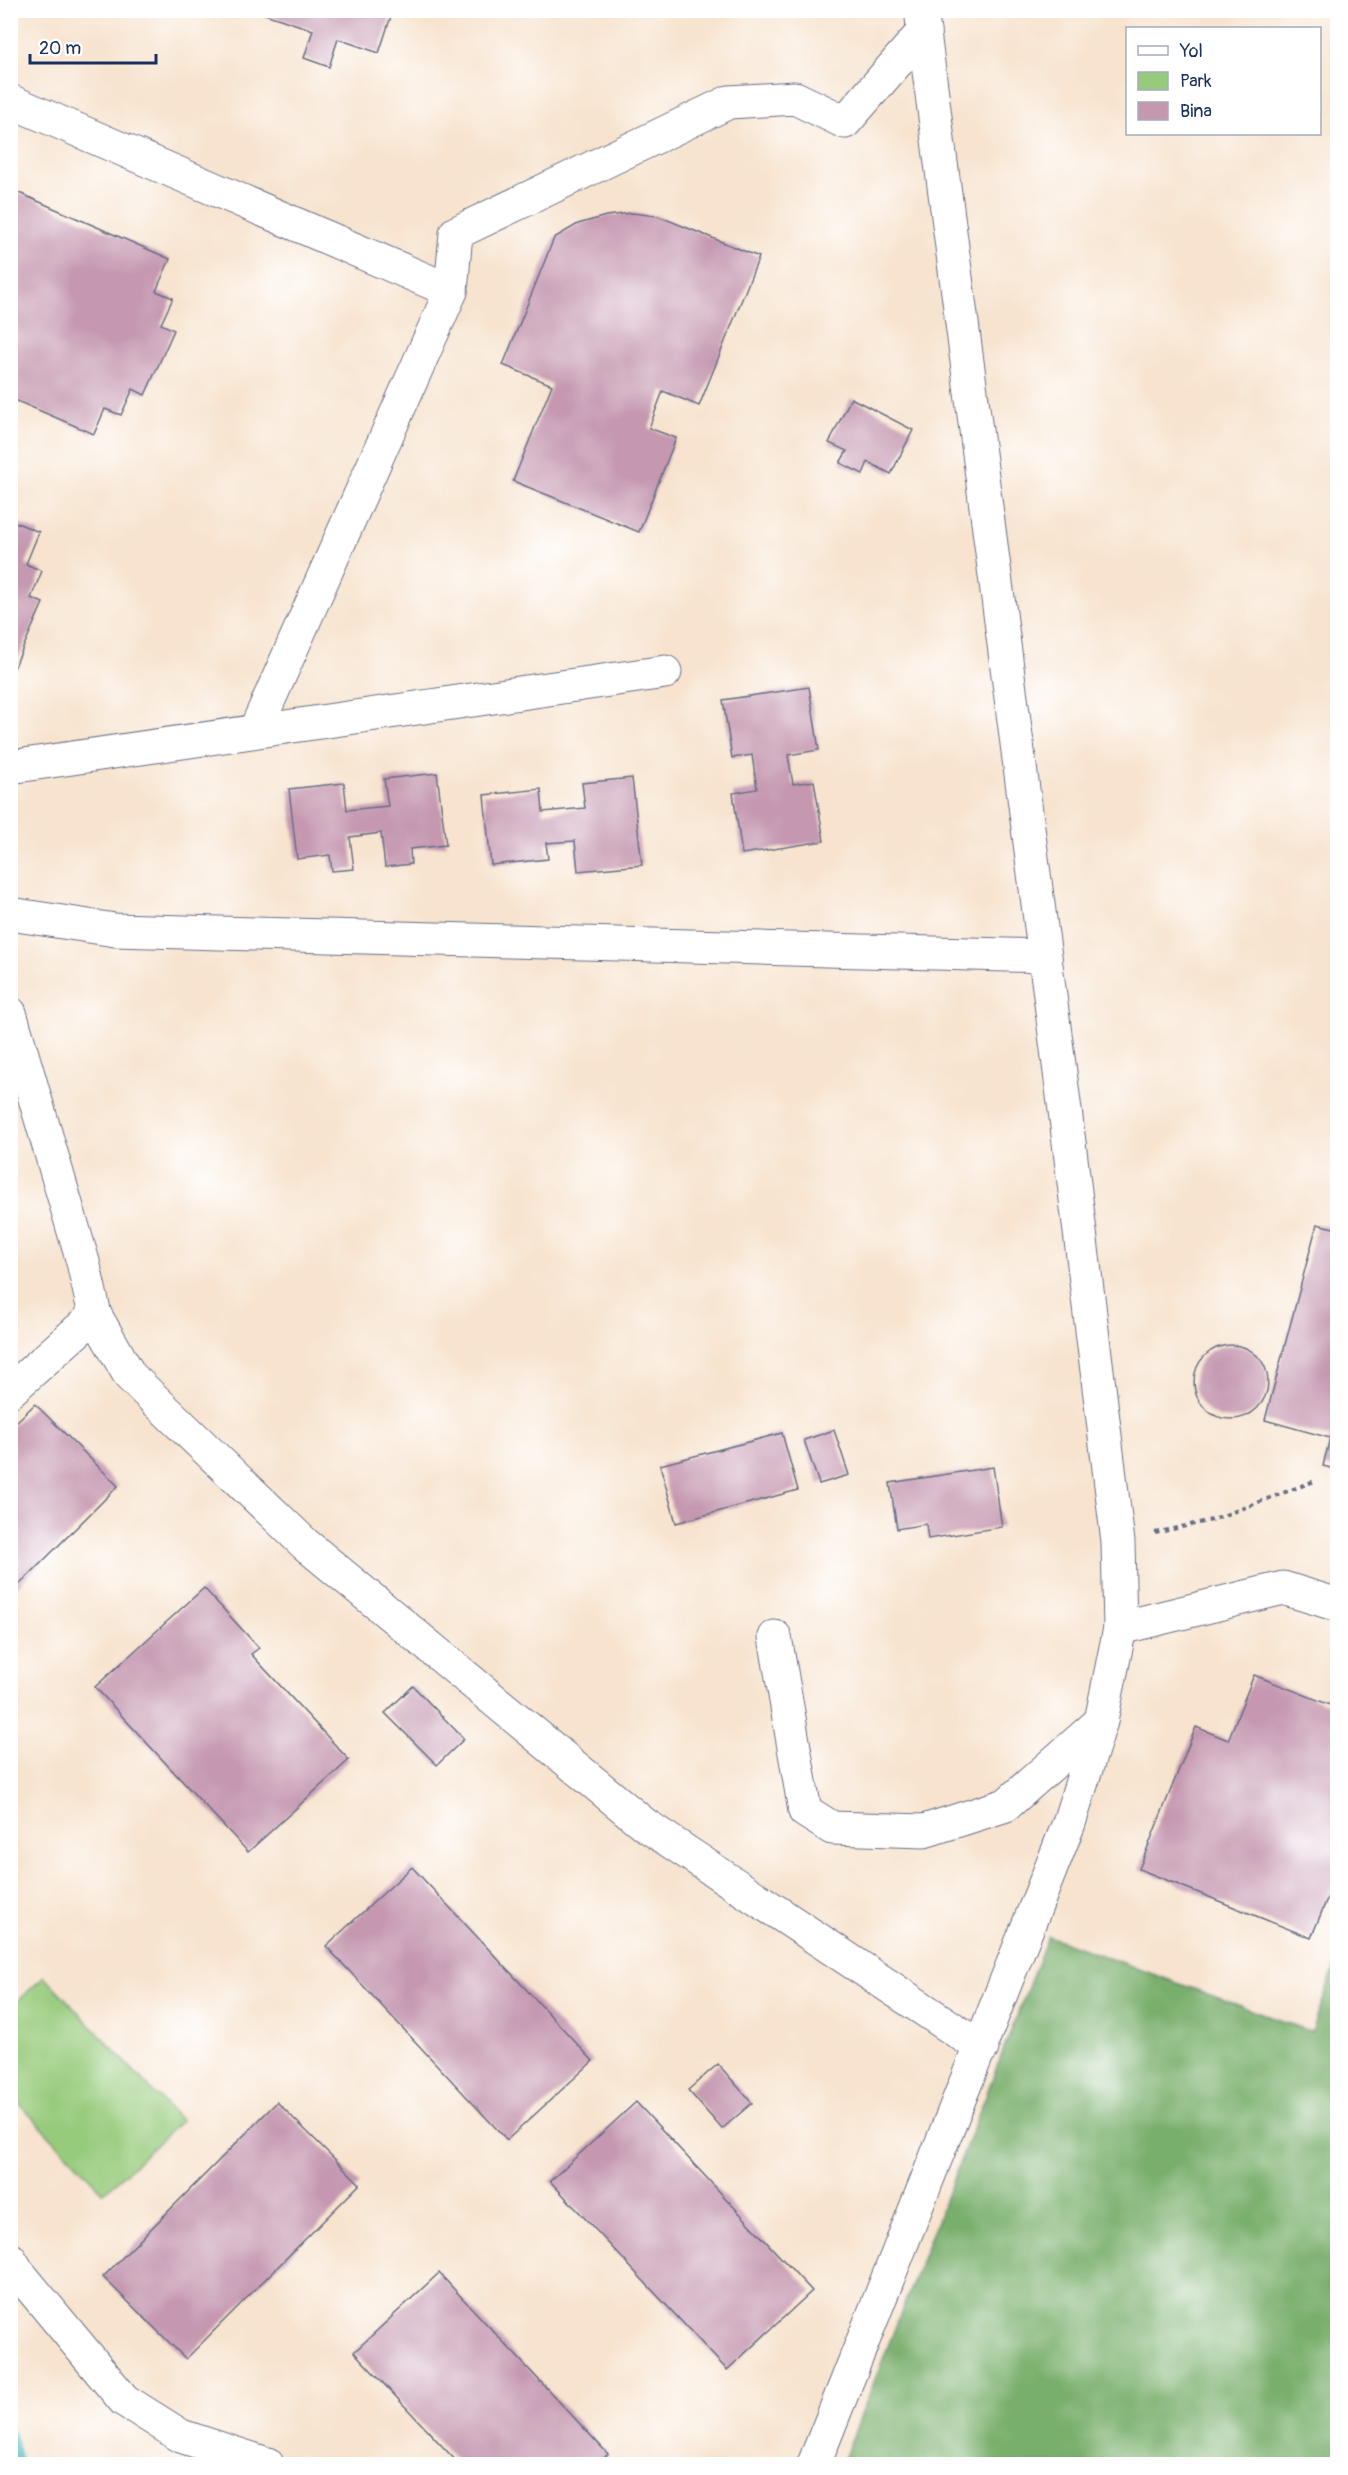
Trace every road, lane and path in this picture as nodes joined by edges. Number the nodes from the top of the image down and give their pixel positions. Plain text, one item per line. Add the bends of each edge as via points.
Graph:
1 (922, 21) edge
2 (10, 101) edge
3 (451, 291) junction
4 (665, 672) dead end
5 (255, 731) junction
6 (10, 767) edge
7 (10, 914) edge
8 (1044, 956) junction
9 (10, 1013) edge
10 (95, 1315) junction
11 (10, 1391) edge
12 (1317, 1480) dead end
13 (1118, 1542) junction
14 (1338, 1605) edge
15 (1120, 1628) junction
16 (775, 1637) dead end
17 (1101, 1722) junction
18 (982, 2048) junction
19 (10, 2259) edge
20 (267, 2464) edge
21 (814, 2464) edge

1 - 3 street via 845,122 795,98 729,102 456,233
1 - 8 street
2 - 3 street
3 - 5 street
4 - 5 street
5 - 6 street
7 - 8 street via 115,930
8 - 13 street
9 - 10 street
10 - 11 street
10 - 18 street via 130,1376 332,1567 644,1824
12 - 13 path via 1212,1520
13 - 15 street
14 - 15 street via 1283,1588
15 - 17 street
16 - 17 street via 805,1811 832,1828 924,1832 1006,1805
17 - 18 street via 1069,1823
18 - 21 street
19 - 20 street via 124,2400 181,2436

